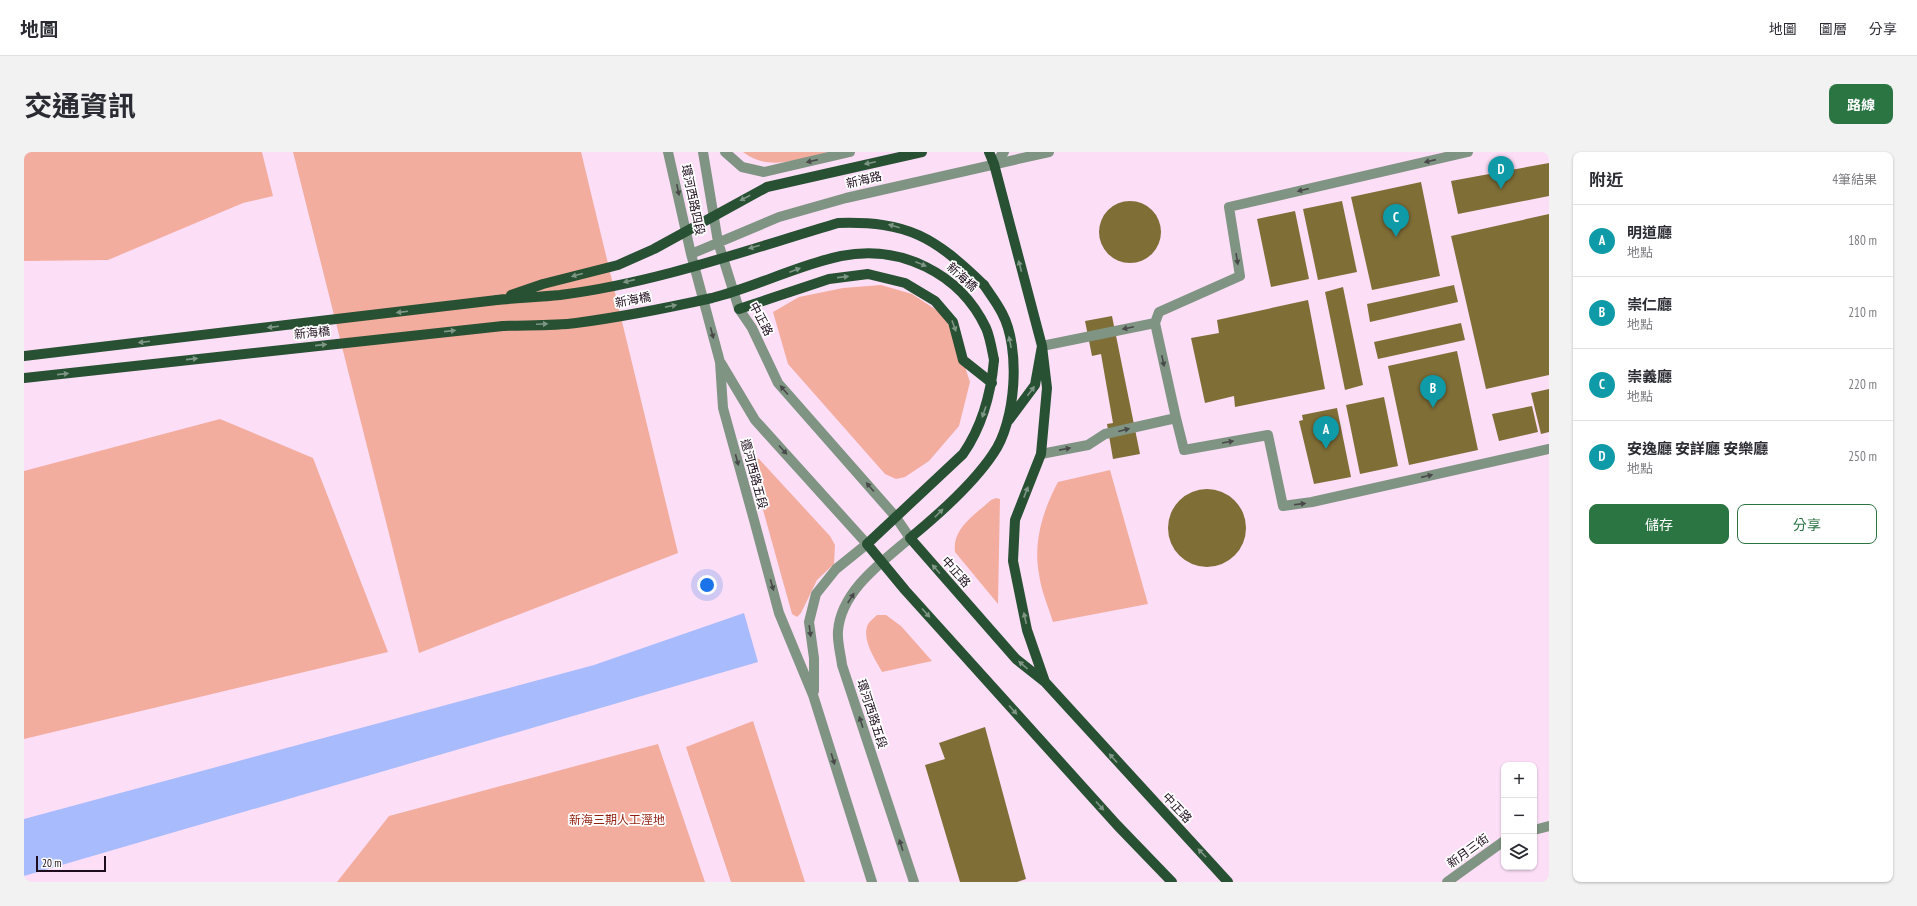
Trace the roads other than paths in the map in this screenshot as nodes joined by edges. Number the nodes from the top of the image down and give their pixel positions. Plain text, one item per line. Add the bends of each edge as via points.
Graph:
1 (668, 152) edge
2 (702, 152) edge
3 (725, 152) edge
4 (850, 152) edge
5 (922, 152) edge
6 (989, 152) edge
7 (1004, 152) edge
8 (1049, 152) edge
9 (1468, 152) edge
10 (994, 164) junction
11 (718, 242) junction
12 (691, 254) junction
13 (497, 300) junction
14 (739, 308) junction
15 (1155, 322) junction
16 (1042, 346) junction
17 (24, 356) edge
18 (720, 362) junction
19 (24, 378) edge
20 (992, 383) junction
21 (1176, 418) junction
22 (1007, 422) junction
23 (1549, 449) edge
24 (1041, 454) junction
25 (895, 516) junction
26 (910, 538) junction
27 (866, 544) junction
28 (881, 563) junction
29 (1045, 682) junction
30 (814, 695) junction
31 (1549, 826) edge
32 (1537, 829) edge
33 (1501, 843) edge
34 (872, 882) edge
35 (914, 882) edge
36 (1172, 882) edge
37 (1228, 882) edge
38 (1447, 882) edge

1 -> 12 street, 環河西路四段
2 - 11 street, 環河西路四段
4 -> 3 street via 764,172 742,168
5 -> 13 main road, bridge via 767,187 654,249 618,265 543,284
6 - 10 main road
7 - 10 street
8 - 10 street, 新海路
9 -> 15 street via 1228,207 1240,276 1159,312
10 - 11 street, 新海路 via 778,217
16 -> 10 main road
11 - 12 street, 新海路
11 - 14 street, 中正路
12 -> 18 street, 還河西路五段
13 -> 17 main road, 新海橋
22 -> 13 main road, 新海橋, bridge via 1014,366 1003,314 984,285 958,260 928,238 888,224 838,222 701,263 621,283 560,295
14 -> 20 main road via 829,279 868,274 905,283 935,301 953,322 963,360
25 -> 14 street, 中正路 via 778,383 752,328
15 -> 16 street
15 -> 21 street
22 -> 16 main road via 1035,385
16 - 24 main road via 1047,388
18 -> 27 street via 755,420
18 -> 30 street, 還河西路五段 via 723,408 777,605
19 -> 20 main road, 新海橋, bridge via 503,326 574,323 713,297 817,262 862,252 903,258 922,264 957,287 972,304 987,329 994,360
20 -> 25 main road, 新海橋 via 980,424 963,454
21 -> 23 street via 1184,450 1268,435 1283,506 1312,502
24 -> 21 street via 1088,445 1105,434
26 -> 22 main road via 936,516 994,453
29 -> 24 main road via 1027,630 1013,561 1015,520
25 - 26 street, 中正路
25 - 27 main road, 新海橋
26 - 28 street, 環河西路五段
29 -> 26 main road, 中正路 via 1016,659
27 - 28 main road
27 -> 30 street via 836,569 816,594 809,622 814,658
35 -> 28 street, 環河西路五段 via 842,665 838,632 843,609 856,589
28 -> 36 main road via 1117,825
37 -> 29 main road, 中正路
30 -> 34 street
31 - 32 street
33 - 38 street, 新月三街

